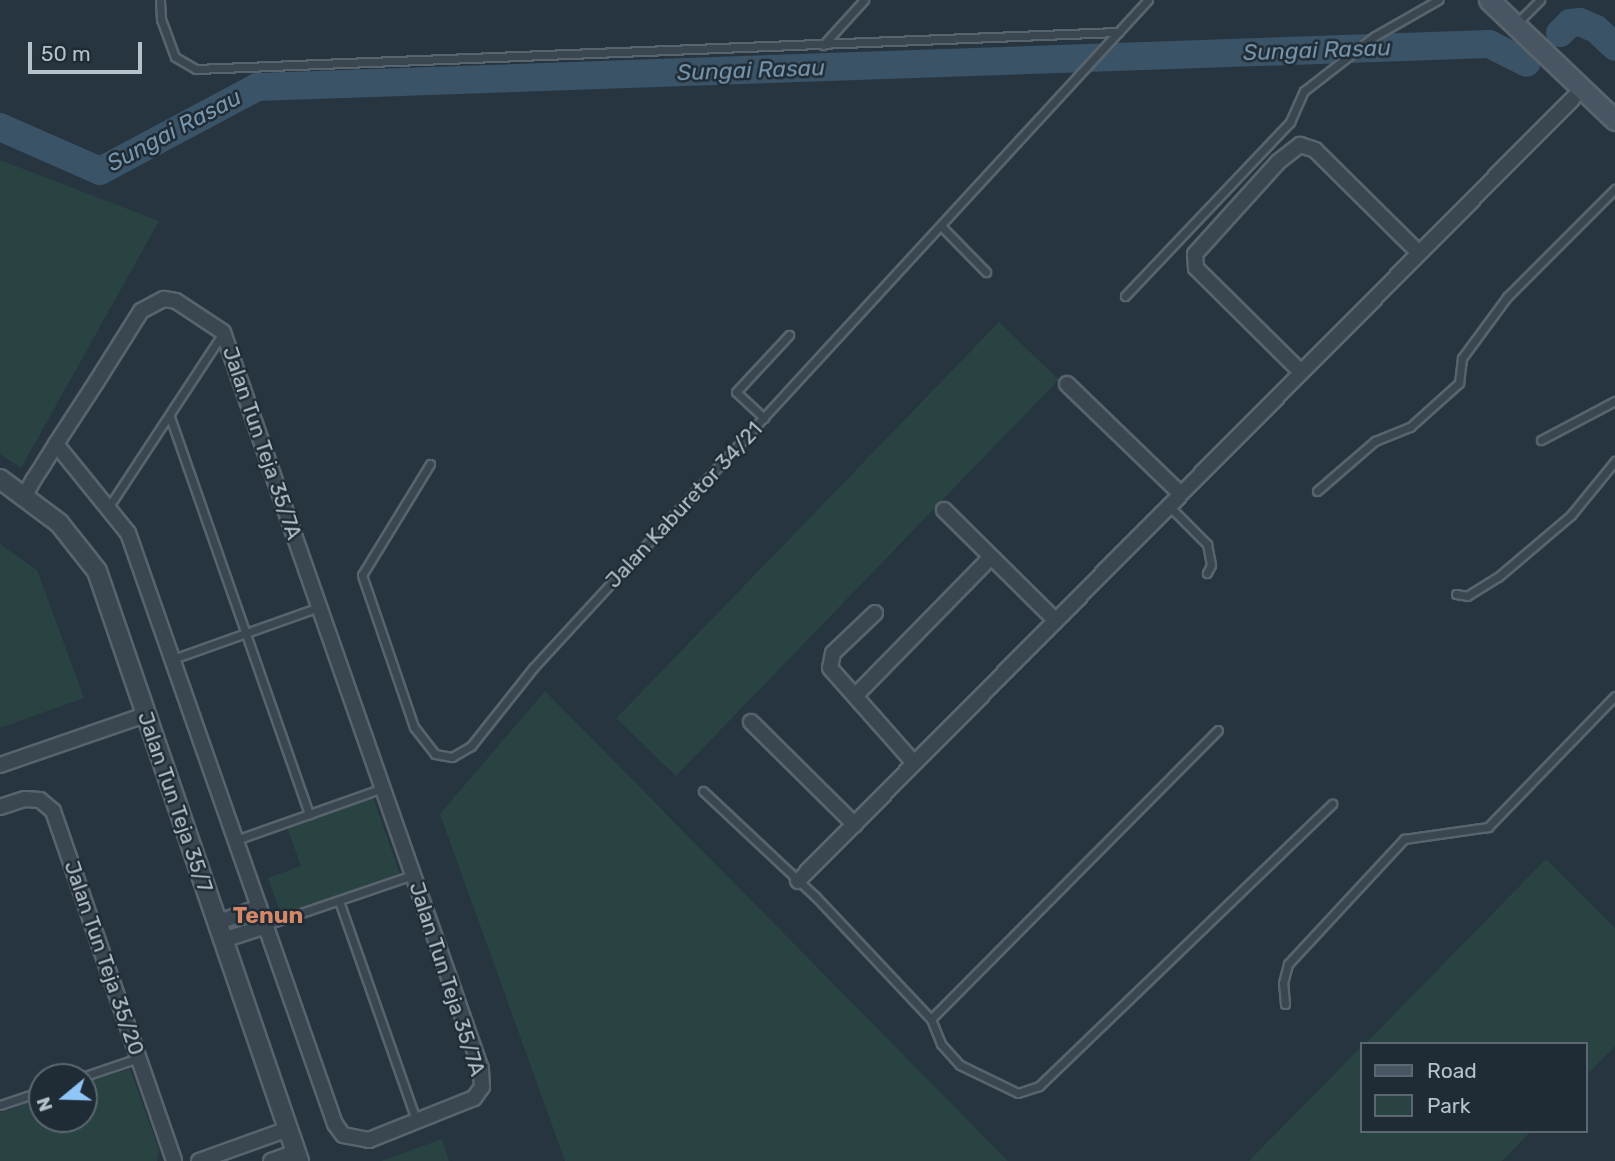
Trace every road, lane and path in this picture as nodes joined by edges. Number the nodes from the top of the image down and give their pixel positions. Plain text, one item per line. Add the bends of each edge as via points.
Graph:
1 (160, 0) edge
2 (864, 0) edge
3 (1148, 0) edge
4 (1438, 0) edge
5 (1489, 0) edge
6 (1540, 0) edge
7 (1516, 25) junction
8 (1118, 33) junction
9 (823, 45) junction
10 (1582, 89) junction
11 (1615, 120) edge
12 (1615, 189) edge
13 (942, 227) junction
14 (1419, 253) junction
15 (986, 272) dead end
16 (1125, 296) dead end
17 (223, 332) junction
18 (789, 335) dead end
19 (1301, 372) junction
20 (1068, 384) dead end
21 (1615, 401) edge
22 (170, 417) junction
23 (764, 418) junction
24 (1541, 440) dead end
25 (57, 444) junction
26 (1615, 461) edge
27 (430, 464) dead end
28 (0, 479) edge
29 (1317, 491) dead end
30 (1180, 493) junction
31 (24, 495) junction
32 (1169, 505) junction
33 (108, 508) junction
34 (944, 510) dead end
35 (991, 557) junction
36 (1207, 573) dead end
37 (1456, 594) dead end
38 (319, 607) junction
39 (875, 613) dead end
40 (1055, 620) junction
41 (246, 633) junction
42 (172, 659) junction
43 (855, 696) junction
44 (1615, 696) edge
45 (145, 715) junction
46 (751, 722) dead end
47 (1219, 730) dead end
48 (914, 763) junction
49 (0, 765) edge
50 (383, 788) junction
51 (703, 790) dead end
52 (1332, 804) dead end
53 (0, 807) edge
54 (309, 814) junction
55 (855, 825) junction
56 (236, 840) junction
57 (413, 875) junction
58 (798, 881) junction
59 (340, 901) junction
60 (259, 908) junction
61 (217, 923) junction
62 (266, 926) junction
63 (223, 940) junction
64 (1285, 1004) dead end
65 (931, 1019) junction
66 (138, 1058) junction
67 (98, 1072) edge
68 (28, 1096) edge
69 (0, 1105) edge
70 (417, 1122) junction
71 (288, 1129) junction
72 (297, 1156) edge
73 (174, 1161) edge
74 (198, 1161) edge
75 (271, 1161) edge

1 - 9 lane via 161,19 175,57 196,69
2 - 9 lane
3 - 8 lane, Jalan Kaburetor 34/21
4 - 16 lane via 1375,36 1304,91 1290,122
5 - 7 main road
6 - 7 lane
7 - 10 main road
8 - 9 lane
8 - 13 lane, Jalan Kaburetor 34/21
10 - 11 main road
10 - 14 street
12 - 29 lane via 1507,297 1462,358 1459,383 1410,427 1375,441
13 - 15 lane
13 - 23 lane, Jalan Kaburetor 34/21
14 - 19 street
14 - 19 street via 1315,150 1300,145 1278,162 1195,254 1196,268
17 - 22 lane
17 - 25 street, Jalan Tun Teja 35/7A via 176,301 151,304 141,311
17 - 38 street, Jalan Tun Teja 35/7A
18 - 23 lane via 736,392
19 - 30 street
20 - 30 street
21 - 24 lane
22 - 33 lane
22 - 41 lane
23 - 27 lane, Jalan Kaburetor 34/21 via 533,668 471,746 452,757 435,754 414,727 362,575
25 - 31 street, Jalan Tun Teja 35/7A
25 - 33 street, Jalan Tun Teja 35/7A
26 - 37 lane via 1571,515 1498,577 1467,596
28 - 31 street, Jalan Tun Teja 35/7
30 - 32 street
31 - 45 street, Jalan Tun Teja 35/7 via 59,523 97,572
32 - 36 lane via 1207,544 1211,565
32 - 40 street
33 - 42 street, Jalan Tun Teja 35/7A via 128,533
34 - 35 street
35 - 40 street
35 - 43 street
38 - 41 lane
38 - 50 street, Jalan Tun Teja 35/7A
39 - 43 street via 829,660 830,668
40 - 48 street
41 - 42 lane
41 - 54 lane
42 - 56 street, Jalan Tun Teja 35/7A
43 - 48 street
44 - 64 lane via 1489,827 1404,839 1289,964 1283,982
45 - 49 street
45 - 61 street, Jalan Tun Teja 35/7
46 - 55 street
47 - 65 lane
48 - 55 street
50 - 54 lane
50 - 57 street, Jalan Tun Teja 35/7A
51 - 58 lane
52 - 65 lane via 1039,1086 1018,1093 960,1065 941,1044
53 - 66 street, Jalan Tun Teja 35/20 via 25,799 40,800 53,811
54 - 56 lane
55 - 58 street
56 - 60 street, Jalan Tun Teja 35/7A
57 - 59 lane
57 - 70 street, Jalan Tun Teja 35/7A via 481,1069 482,1087 461,1106
58 - 65 lane
59 - 62 lane
59 - 70 lane
60 - 61 street
60 - 62 street, Jalan Tun Teja 35/7A
61 - 63 street, Jalan Tun Teja 35/7
62 - 63 street
62 - 70 street, Jalan Tun Teja 35/7A via 343,1135 369,1140
63 - 71 street, Jalan Tun Teja 35/7
66 - 67 lane
66 - 73 street, Jalan Tun Teja 35/20
68 - 69 lane
71 - 72 street, Jalan Tun Teja 35/7
71 - 74 street
72 - 75 street

